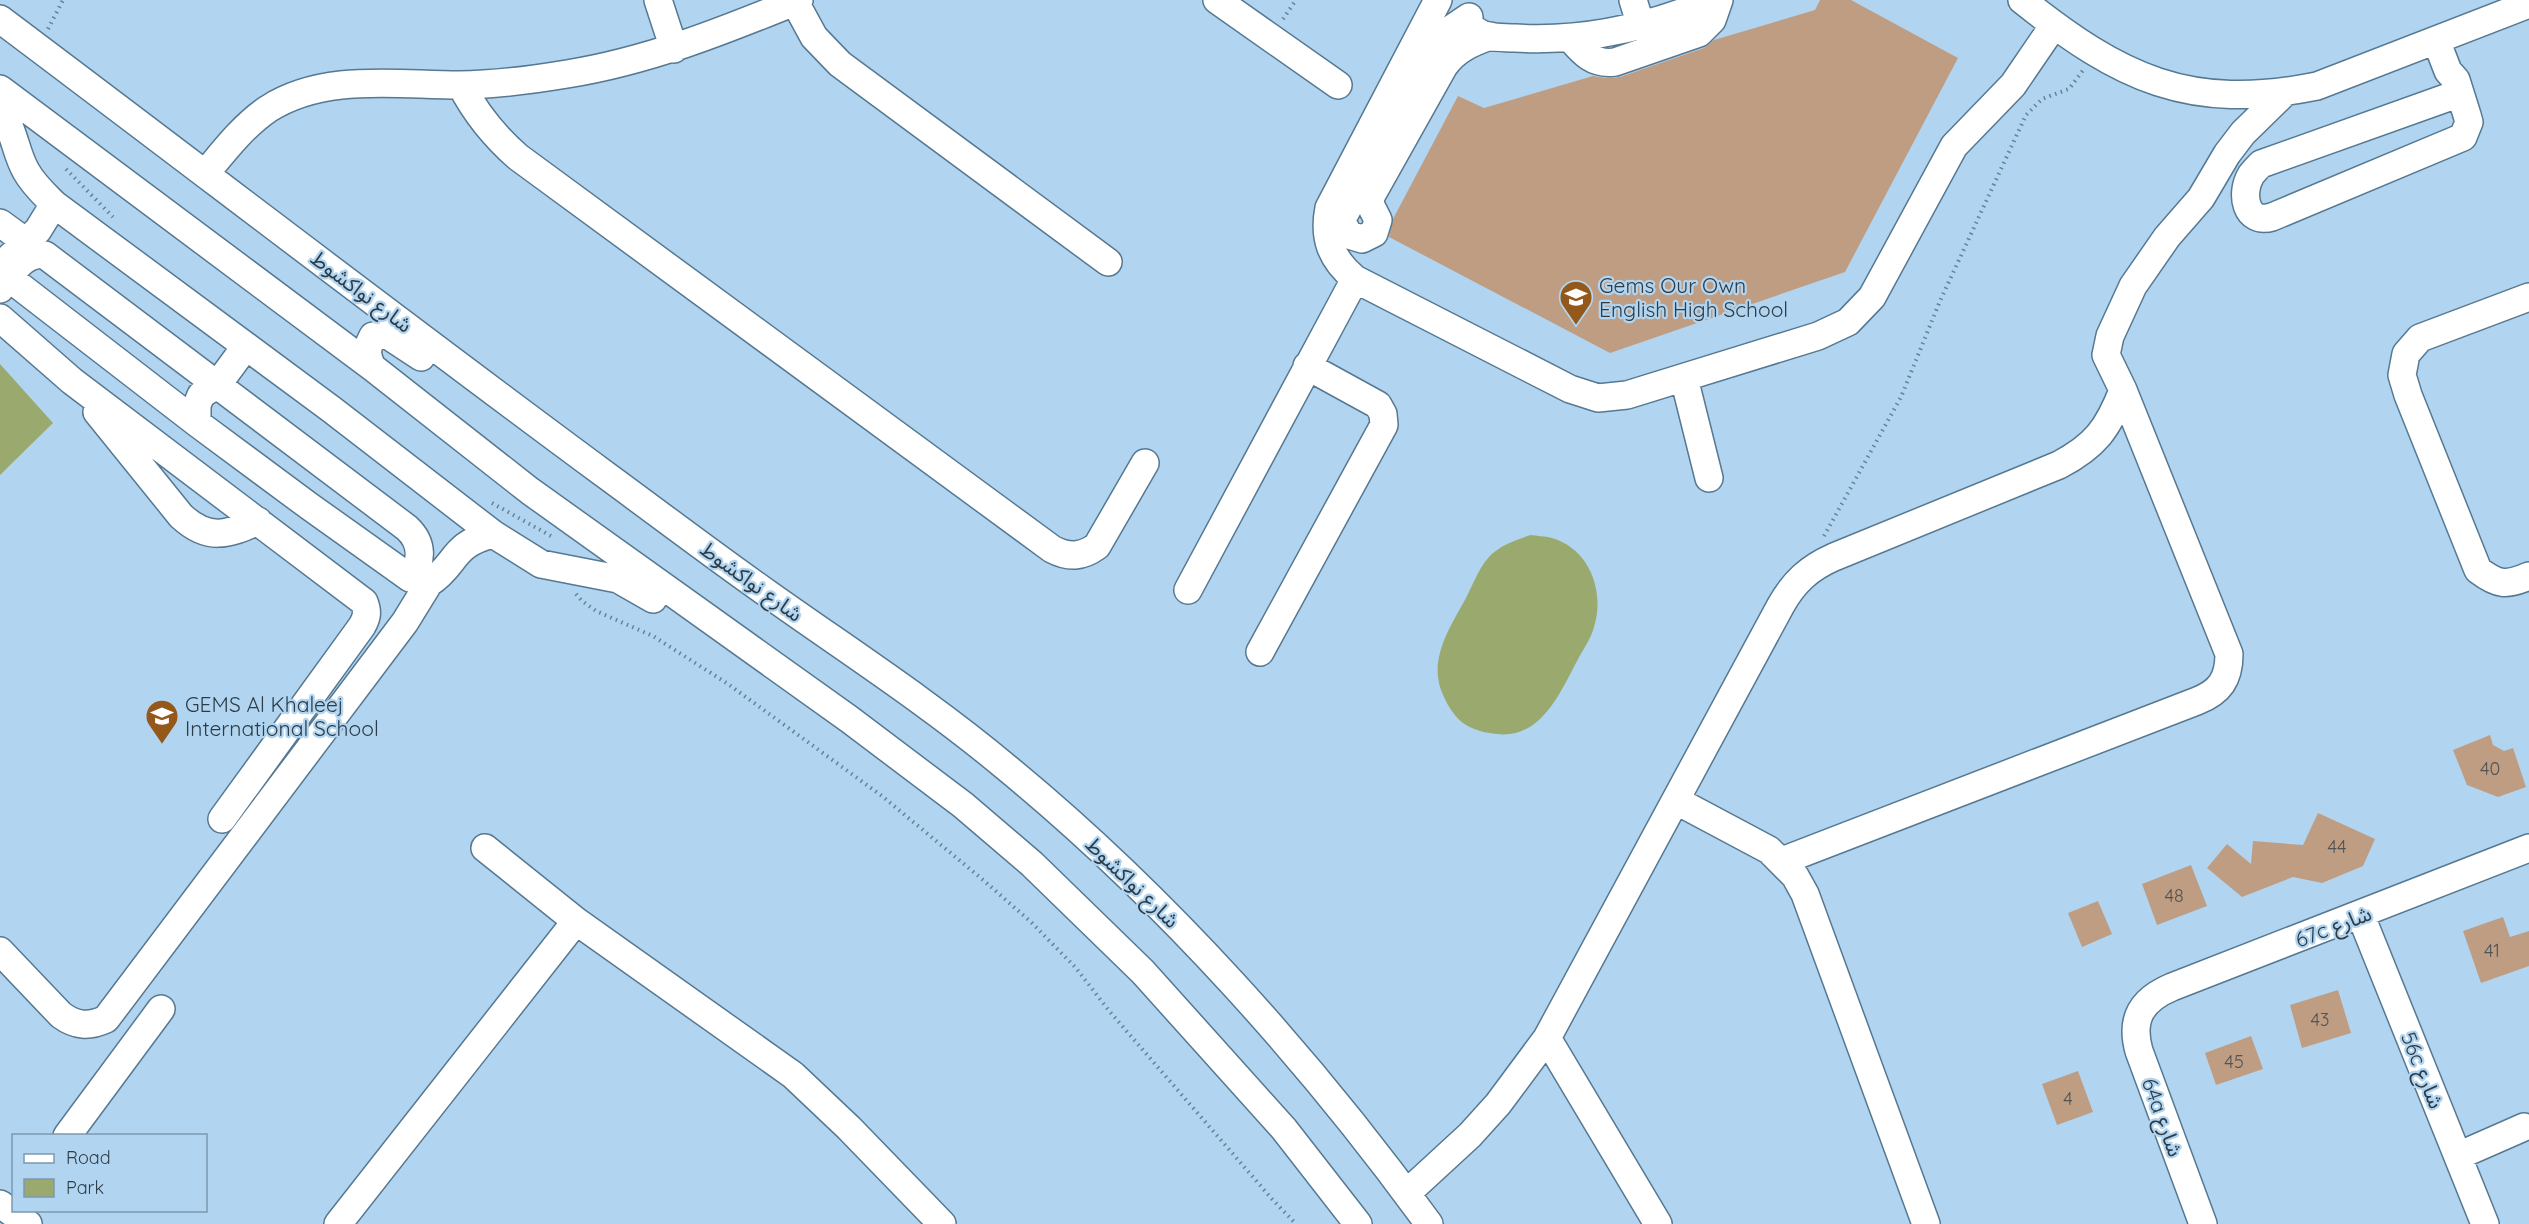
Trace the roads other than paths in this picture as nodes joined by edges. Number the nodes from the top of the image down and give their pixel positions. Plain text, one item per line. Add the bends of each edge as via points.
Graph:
1 (658, 0) edge
2 (1216, 0) edge
3 (1438, 0) edge
4 (1634, 0) edge
5 (1714, 0) edge
6 (1719, 0) edge
7 (2022, 0) edge
8 (797, 1) edge
9 (2529, 4) edge
10 (1469, 9) edge
11 (2050, 14) edge
12 (0, 19) edge
13 (1641, 26) junction
14 (1490, 36) junction
15 (1570, 38) junction
16 (2443, 38) junction
17 (674, 49) junction
18 (461, 85) junction
19 (1338, 85) dead end
20 (2458, 87) junction
21 (0, 89) edge
22 (2284, 93) junction
23 (0, 110) edge
24 (205, 174) junction
25 (54, 204) junction
26 (0, 223) edge
27 (26, 242) junction
28 (1108, 262) dead end
29 (3, 278) edge
30 (1354, 279) junction
31 (2529, 297) edge
32 (0, 318) edge
33 (246, 346) junction
34 (1307, 366) junction
35 (372, 368) junction
36 (1684, 378) junction
37 (72, 381) junction
38 (218, 384) junction
39 (2123, 390) junction
40 (197, 423) junction
41 (563, 443) junction
42 (1145, 463) dead end
43 (1709, 478) dead end
44 (322, 516) junction
45 (258, 521) junction
46 (493, 534) junction
47 (287, 543) junction
48 (2529, 576) edge
49 (419, 580) junction
50 (1188, 590) dead end
51 (1260, 652) dead end
52 (1677, 801) junction
53 (222, 819) dead end
54 (982, 821) junction
55 (485, 848) dead end
56 (2529, 848) edge
57 (1782, 861) junction
58 (2361, 916) junction
59 (576, 921) junction
60 (0, 951) edge
61 (161, 1009) dead end
62 (2141, 1009) joint
63 (1547, 1038) junction
64 (2524, 1127) dead end
65 (68, 1134) edge
66 (2458, 1156) junction
67 (1407, 1193) junction
68 (0, 1204) edge
69 (28, 1224) edge
70 (338, 1224) edge
71 (942, 1224) edge
72 (1358, 1224) edge
73 (1429, 1224) edge
74 (1658, 1224) edge
75 (1926, 1224) edge
76 (2203, 1224) edge
77 (2485, 1224) edge

1 - 17 street
2 - 19 street
3 - 30 street via 1329,208 1327,240 1333,255
4 - 13 street
5 - 13 street
6 - 15 street via 1712,20 1700,33 1615,62 1590,59
7 - 11 street
8 - 17 street
8 - 28 street via 814,37 840,64
9 - 16 street
10 - 14 street via 1476,31
10 - 14 street via 1438,43 1344,217 1349,235 1362,239 1377,227 1370,198 1444,66 1457,51
11 - 22 street via 2094,54 2144,78 2213,94
11 - 36 street via 2013,85 1954,146 1861,311 1834,331
12 - 24 street, شارع نواكشوط
13 - 15 street
14 - 15 street
16 - 20 street via 2459,72
16 - 22 street via 2317,86
17 - 18 street via 568,74
18 - 24 street via 340,84 303,92 269,109 240,134
18 - 42 street via 486,126 518,158 1052,549 1075,556 1097,546
20 - 20 street via 2469,122 2463,138 2272,217 2263,219 2248,211 2246,188 2261,164
21 - 35 street
22 - 39 street via 2243,133 2201,198 2167,237 2133,286 2110,336 2106,355
23 - 25 street via 12,130 25,170
24 - 41 street, شارع نواكشوط
25 - 27 street
25 - 33 street
26 - 27 street
27 - 29 street
29 - 38 street via 32,255 45,255
29 - 40 street
30 - 34 street
30 - 36 street via 1583,395 1612,399
31 - 48 street via 2420,338 2406,354 2402,375 2478,570 2493,581 2512,583
32 - 37 street
33 - 38 street
33 - 46 street
34 - 50 street
34 - 51 street via 1378,405 1384,425
35 - 41 street via 367,348 374,336 386,334 531,431
35 - 54 street via 530,491 849,719
36 - 43 street
37 - 45 street
37 - 45 street via 192,526 220,534
38 - 40 street via 201,395
38 - 49 street via 413,534 420,556
39 - 52 street via 2100,436 2080,453 1834,556 1802,575 1781,605
39 - 57 street via 2229,654 2229,670 2223,685 2197,702
40 - 44 street
41 - 67 street, شارع نواكشوط via 893,680 1073,824 1256,1010
44 - 47 street
44 - 49 street
45 - 47 street
46 - 49 street via 459,549 437,578
46 - 54 street via 541,564 603,575 639,590 819,712 954,812
47 - 53 street via 358,596 367,610 366,619
49 - 60 street via 405,622 106,1018 95,1024 70,1022
52 - 57 street via 1769,850
52 - 63 street
54 - 72 street via 1143,972 1284,1129
55 - 59 street
56 - 58 street, 67c شارع
57 - 75 street via 1805,894
58 - 62 street, 67c شارع via 2172,987
58 - 66 street, 56c شارع
59 - 70 street
59 - 71 street via 793,1075
61 - 65 street
62 - 76 street, 64a شارع via 2135,1037 2139,1051
63 - 67 street via 1491,1112
63 - 74 street
64 - 66 street
66 - 77 street, 56c شارع
67 - 73 street, شارع نواكشوط
68 - 69 street

